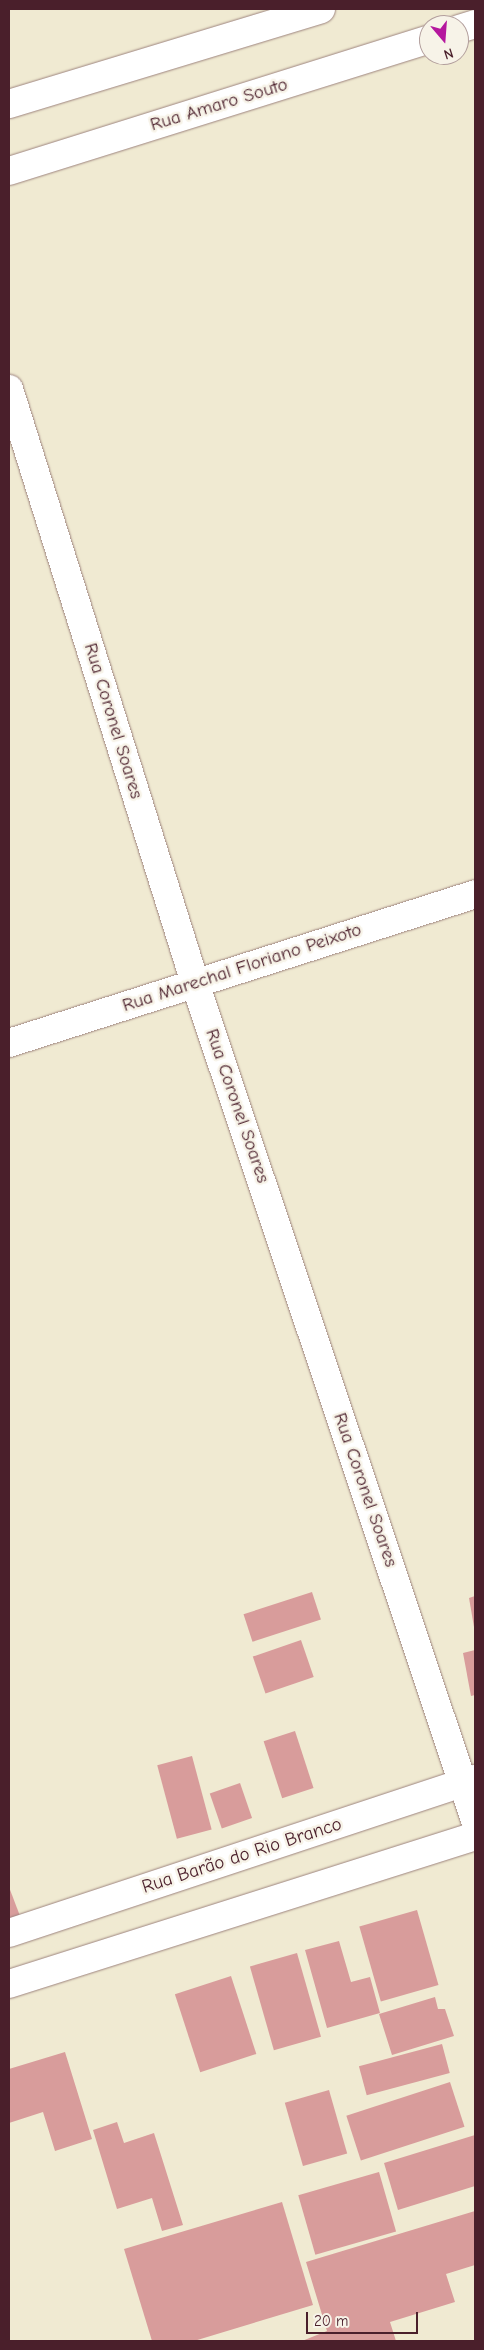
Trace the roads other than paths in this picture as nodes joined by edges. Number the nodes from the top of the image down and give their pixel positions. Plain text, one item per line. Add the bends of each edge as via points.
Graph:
1 (321, 9) edge
2 (419, 41) edge
3 (9, 104) edge
4 (9, 171) edge
5 (9, 389) edge
6 (475, 894) edge
7 (196, 983) junction
8 (9, 1043) edge
9 (469, 1781) edge
10 (475, 1820) edge
11 (475, 1836) edge
12 (9, 1933) edge
13 (9, 1984) edge

1 - 3 street
2 - 4 street, Rua Amaro Souto
5 - 7 street, Rua Coronel Soares
6 - 7 street, Rua Marechal Floriano Peixoto
7 - 8 street, Rua Marechal Floriano Peixoto
7 - 9 street, Rua Coronel Soares
9 - 10 street, Rua Coronel Soares
9 - 12 street, Rua Barão do Rio Branco
11 - 13 street

